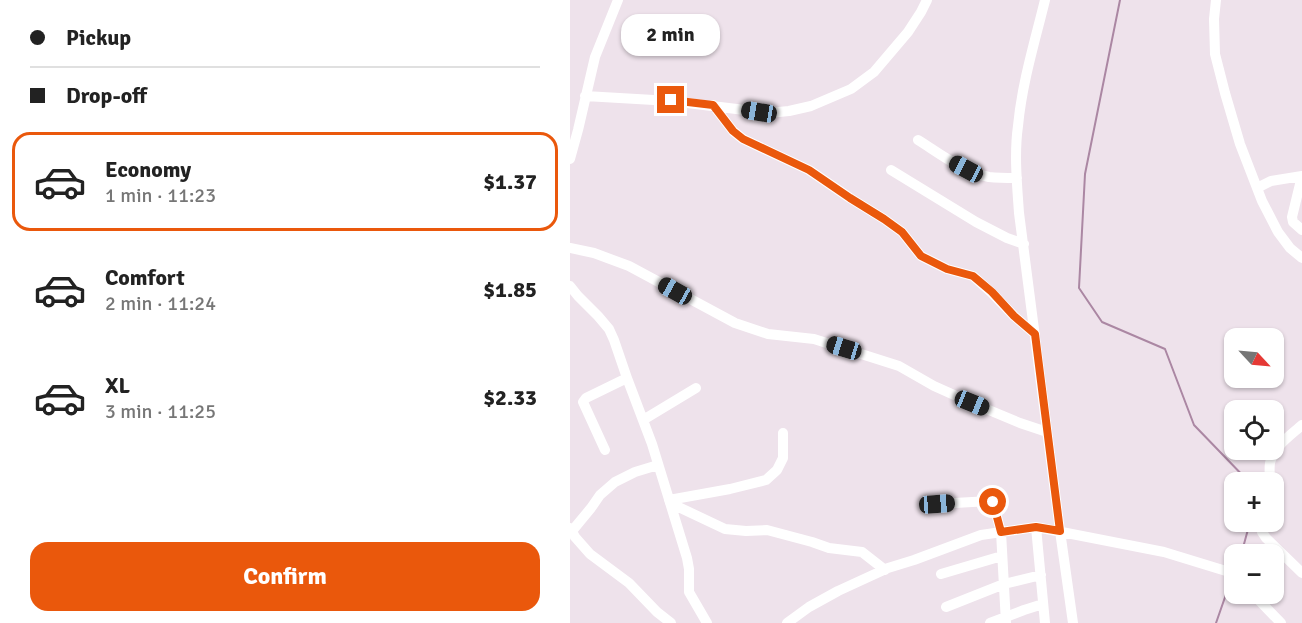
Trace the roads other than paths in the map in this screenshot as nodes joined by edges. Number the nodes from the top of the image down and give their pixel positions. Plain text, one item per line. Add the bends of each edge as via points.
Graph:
1 (618, 0) edge
2 (927, 0) edge
3 (1045, 0) edge
4 (1216, 0) edge
5 (585, 96) junction
6 (713, 105) junction
7 (918, 140) dead end
8 (570, 159) edge
9 (891, 170) dead end
10 (1017, 178) junction
11 (1257, 188) junction
12 (1302, 230) edge
13 (1024, 244) junction
14 (570, 248) edge
15 (1302, 258) edge
16 (570, 286) edge
17 (1035, 334) junction
18 (627, 378) junction
19 (696, 388) dead end
20 (643, 420) junction
21 (1302, 425) edge
22 (1047, 432) junction
23 (783, 433) dead end
24 (605, 450) dead end
25 (658, 465) junction
26 (1270, 472) edge
27 (669, 502) junction
28 (937, 504) dead end
29 (1036, 527) junction
30 (571, 530) edge
31 (1060, 531) junction
32 (1001, 532) junction
33 (1262, 532) edge
34 (1002, 556) junction
35 (885, 570) junction
36 (1224, 573) edge
37 (1302, 573) edge
38 (941, 574) dead end
39 (1041, 575) junction
40 (1004, 584) junction
41 (1043, 604) junction
42 (1263, 604) edge
43 (946, 607) dead end
44 (1006, 620) edge
45 (706, 621) edge
46 (671, 623) edge
47 (693, 623) edge
48 (787, 623) edge
49 (990, 623) edge
50 (1045, 623) edge
51 (1073, 623) edge
52 (1281, 623) edge

1 - 5 street via 595,57
2 - 6 street via 881,65 842,94 811,106 779,112
3 - 10 street via 1017,127
4 - 11 street via 1215,54 1240,144
5 - 6 street
5 - 8 street
6 - 17 street via 743,139 809,170 884,219 902,232 921,256 973,276
7 - 10 street via 978,174
9 - 13 street via 976,222
10 - 13 street
11 - 12 street via 1271,181 1302,176 1292,217
11 - 15 street via 1284,240
13 - 17 street
14 - 22 street via 629,266 735,323 768,334 814,339 899,366 972,403
16 - 18 street via 609,329
17 - 22 street
18 - 20 street
18 - 24 street via 583,402
19 - 20 street
20 - 25 street
21 - 26 street via 1272,456
22 - 31 street
23 - 27 street via 783,458 771,477
25 - 27 street
25 - 30 street via 615,482
27 - 35 street via 725,529 767,530 829,548 862,552
27 - 45 street via 687,558 689,592
28 - 32 street via 993,502
29 - 31 street
29 - 32 street
29 - 39 street
30 - 46 street via 590,554 629,583
31 - 36 street via 1164,552
31 - 51 street
32 - 34 street
32 - 35 street via 981,535
33 - 37 street
34 - 38 street
34 - 40 street
35 - 48 street via 838,591
39 - 40 street
39 - 41 street
40 - 43 street
40 - 44 street
41 - 44 street
41 - 50 street
42 - 52 street
44 - 49 street
45 - 47 street

